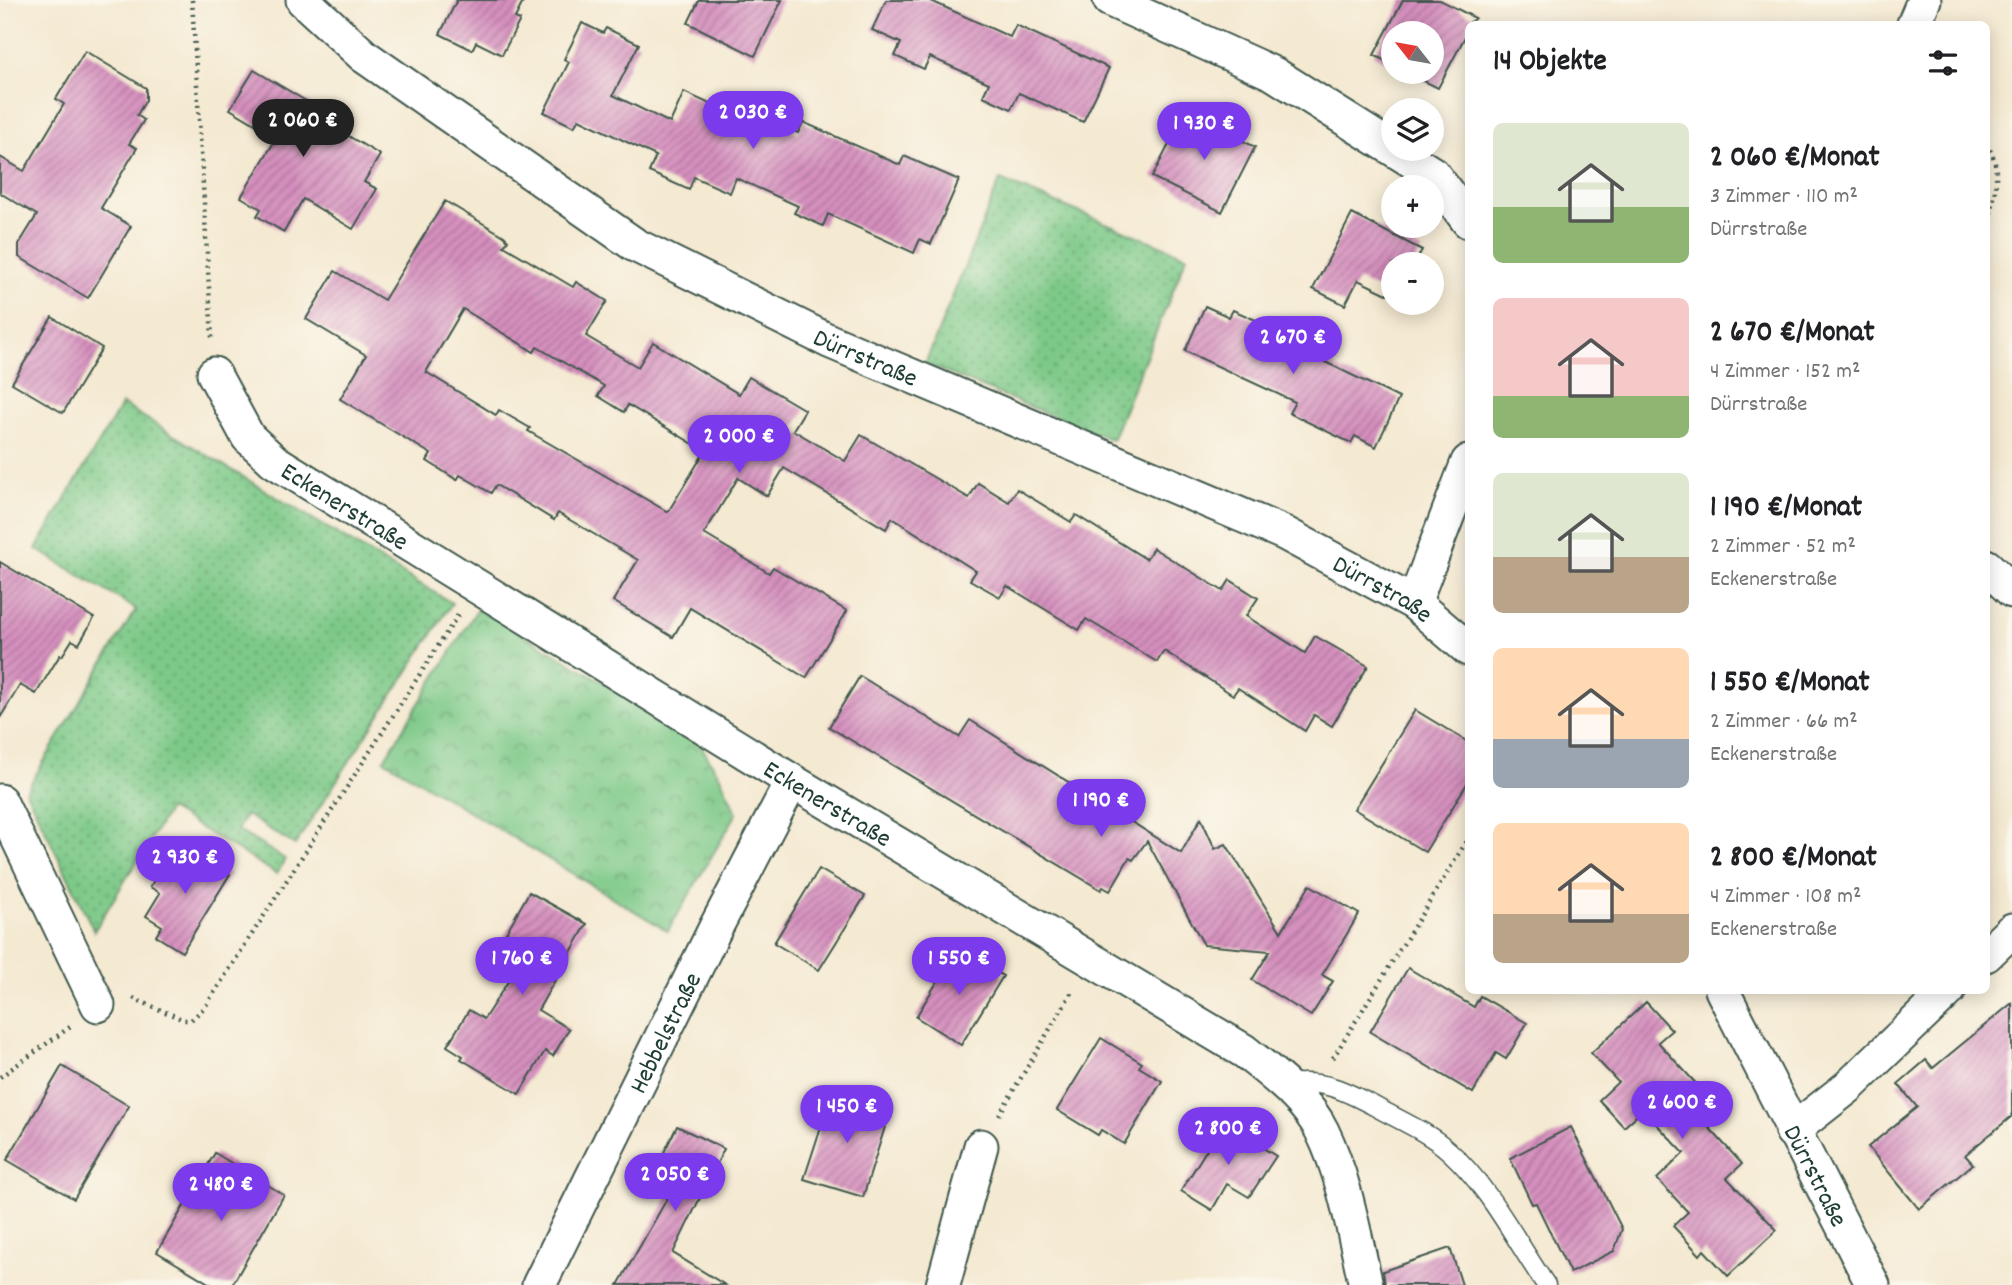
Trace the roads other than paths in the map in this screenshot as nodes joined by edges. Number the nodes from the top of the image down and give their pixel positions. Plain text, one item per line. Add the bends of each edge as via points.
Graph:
1 (303, 0) edge
2 (1110, 0) edge
3 (1924, 0) edge
4 (1915, 21) edge
5 (1465, 217) edge
6 (214, 374) road end
7 (1465, 471) edge
8 (1990, 570) edge
9 (2012, 591) edge
10 (1415, 603) junction
11 (1465, 646) edge
12 (792, 781) junction
13 (0, 801) edge
14 (2012, 930) edge
15 (1990, 951) edge
16 (1724, 994) edge
17 (1945, 994) edge
18 (98, 1005) road end
19 (1302, 1084) junction
20 (1792, 1131) junction
21 (981, 1146) road end
22 (539, 1285) edge
23 (943, 1285) edge
24 (1366, 1285) edge
25 (1546, 1285) edge
26 (1873, 1285) edge

1 - 10 street, Dürrstraße via 374,63 635,245 829,341 1284,533
2 - 5 street via 1274,74 1433,174
3 - 4 street
6 - 12 street, Eckenerstraße via 248,437 274,461
7 - 10 street
8 - 9 street
10 - 11 street, Dürrstraße
12 - 19 street, Eckenerstraße
12 - 22 street, Hebbelstraße
13 - 18 street
14 - 15 street
16 - 20 street, Dürrstraße
17 - 20 street via 1848,1087
19 - 24 street, Eckenerstraße via 1343,1192
19 - 25 lane via 1352,1094 1448,1150 1467,1168
20 - 26 street, Dürrstraße
21 - 23 street

